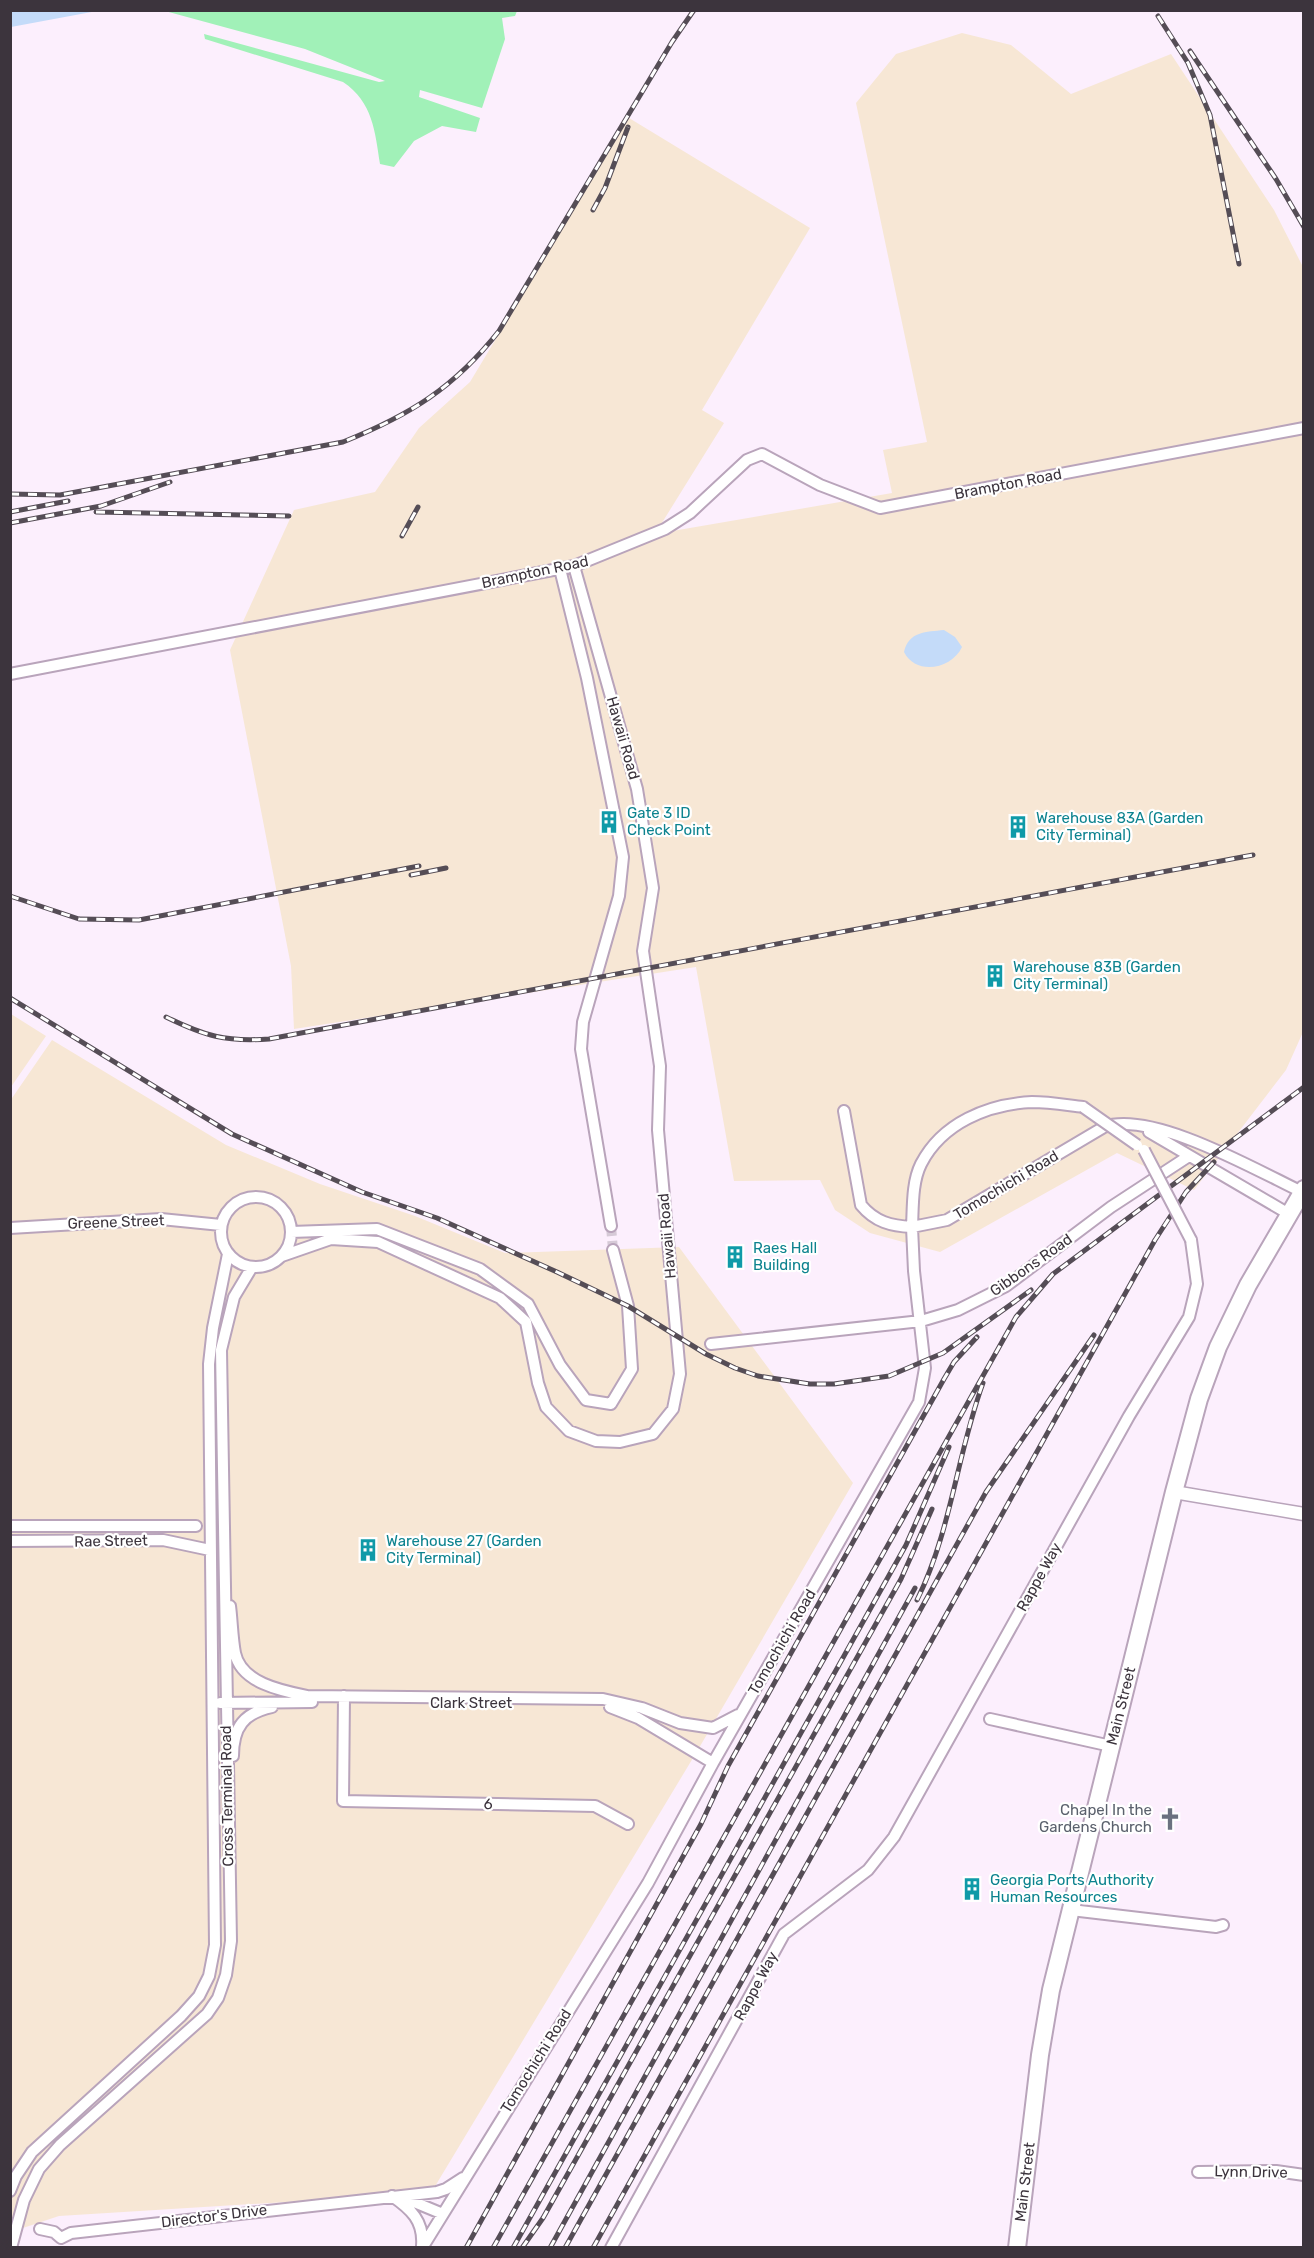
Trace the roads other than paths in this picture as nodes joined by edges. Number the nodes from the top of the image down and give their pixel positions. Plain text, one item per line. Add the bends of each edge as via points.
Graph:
1 (1304, 428) edge
2 (574, 566) junction
3 (560, 569) junction
4 (10, 674) edge
5 (844, 1111) dead end
6 (1136, 1124) junction
7 (1189, 1156) junction
8 (1303, 1190) edge
9 (1289, 1214) junction
10 (221, 1225) junction
11 (611, 1226) tunnel mouth
12 (912, 1227) junction
13 (10, 1228) edge
14 (291, 1232) junction
15 (613, 1250) tunnel mouth
16 (228, 1254) junction
17 (282, 1256) junction
18 (252, 1267) junction
19 (921, 1321) junction
20 (711, 1344) dead end
21 (1174, 1491) junction
22 (1304, 1514) edge
23 (10, 1526) edge
24 (196, 1526) dead end
25 (10, 1540) edge
26 (210, 1550) junction
27 (224, 1554) junction
28 (344, 1700) junction
29 (295, 1702) junction
30 (214, 1703) junction
31 (226, 1703) junction
32 (741, 1713) junction
33 (990, 1719) dead end
34 (1111, 1746) junction
35 (712, 1763) junction
36 (227, 1806) junction
37 (628, 1824) dead end
38 (1071, 1910) junction
39 (1223, 1925) dead end
40 (1198, 2172) dead end
41 (1304, 2175) edge
42 (466, 2176) junction
43 (10, 2191) edge
44 (392, 2196) junction
45 (443, 2214) junction
46 (40, 2229) dead end
47 (11, 2247) edge
48 (422, 2247) edge
49 (611, 2247) edge
50 (1017, 2247) edge

1 - 2 street, Brampton Road via 880,508 837,493 762,454 747,460 690,513 665,529
2 - 3 street, Brampton Road
2 - 17 street, Hawaii Road via 637,789 653,888 643,951 660,1066 658,1130 680,1374 673,1409 653,1434 620,1442 596,1441 569,1431 546,1407 526,1322 500,1298 378,1242 331,1239
3 - 4 street, Brampton Road
3 - 11 street, Hawaii Road via 587,678 623,857 619,896 583,1022 581,1049
5 - 12 street via 861,1206 881,1222
6 - 7 street
6 - 8 street via 1201,1143
6 - 12 street, Tomochichi Road via 1104,1126 947,1220
7 - 9 street
7 - 19 street, Gibbons Road via 1112,1207 1006,1286 958,1310
8 - 9 main road, Main Street
9 - 21 main road, Main Street via 1218,1347
10 - 13 street, Greene Street via 161,1220
10 - 14 street via 233,1206 243,1200 265,1198 284,1211
10 - 16 street
12 - 19 street, Tomochichi Road
12 - 49 street, Rappe Way, bridge via 914,1191 921,1164 944,1132 980,1112 1032,1102 1083,1107 1140,1147 1191,1240 1197,1284 1189,1317 1129,1416 894,1837 868,1870 784,1934
14 - 15 street via 376,1229 480,1269 528,1304 560,1365 586,1400 611,1404 632,1369 628,1306
14 - 17 street
16 - 18 street
16 - 26 street, Cross Terminal Road via 209,1364
17 - 18 street via 269,1265
18 - 27 street, Cross Terminal Road via 234,1297 221,1350
19 - 20 street, Gibbons Road
19 - 32 street, Tomochichi Road via 925,1368 919,1402
21 - 22 street
21 - 34 main road, Main Street
23 - 24 street, Rae Street
25 - 26 street, Rae Street via 163,1540
26 - 30 street, Cross Terminal Road
27 - 28 street, Clark Street via 235,1655 248,1674 279,1690
27 - 31 street, Cross Terminal Road
28 - 29 street, Clark Street
28 - 32 street, Clark Street via 603,1699 642,1708 680,1723 714,1728
28 - 35 street, Clark Street via 616,1708
28 - 37 street, 6 via 343,1801 595,1806
29 - 31 street, Clark Street
29 - 36 street via 246,1716 237,1727 233,1792
30 - 31 street, Clark Street
30 - 43 street, Cross Terminal Road via 215,1945 208,1976 199,1995 181,2016 32,2152
31 - 36 street, Cross Terminal Road
32 - 35 street, Tomochichi Road
33 - 34 street
34 - 38 main road, Main Street
35 - 42 street, Tomochichi Road via 648,1883
36 - 47 street, Cross Terminal Road via 231,1941 218,1998 194,2027 46,2161 24,2200
38 - 39 street
38 - 50 main road, Main Street via 1046,2019
40 - 41 street, Lynn Drive via 1276,2170
42 - 44 street, Director's Drive via 436,2192
42 - 45 street, Tomochichi Road
44 - 45 street via 408,2197
44 - 46 street, Director's Drive via 71,2233 60,2238 54,2232
44 - 48 street via 415,2215 421,2226
45 - 48 street, Tomochichi Road

